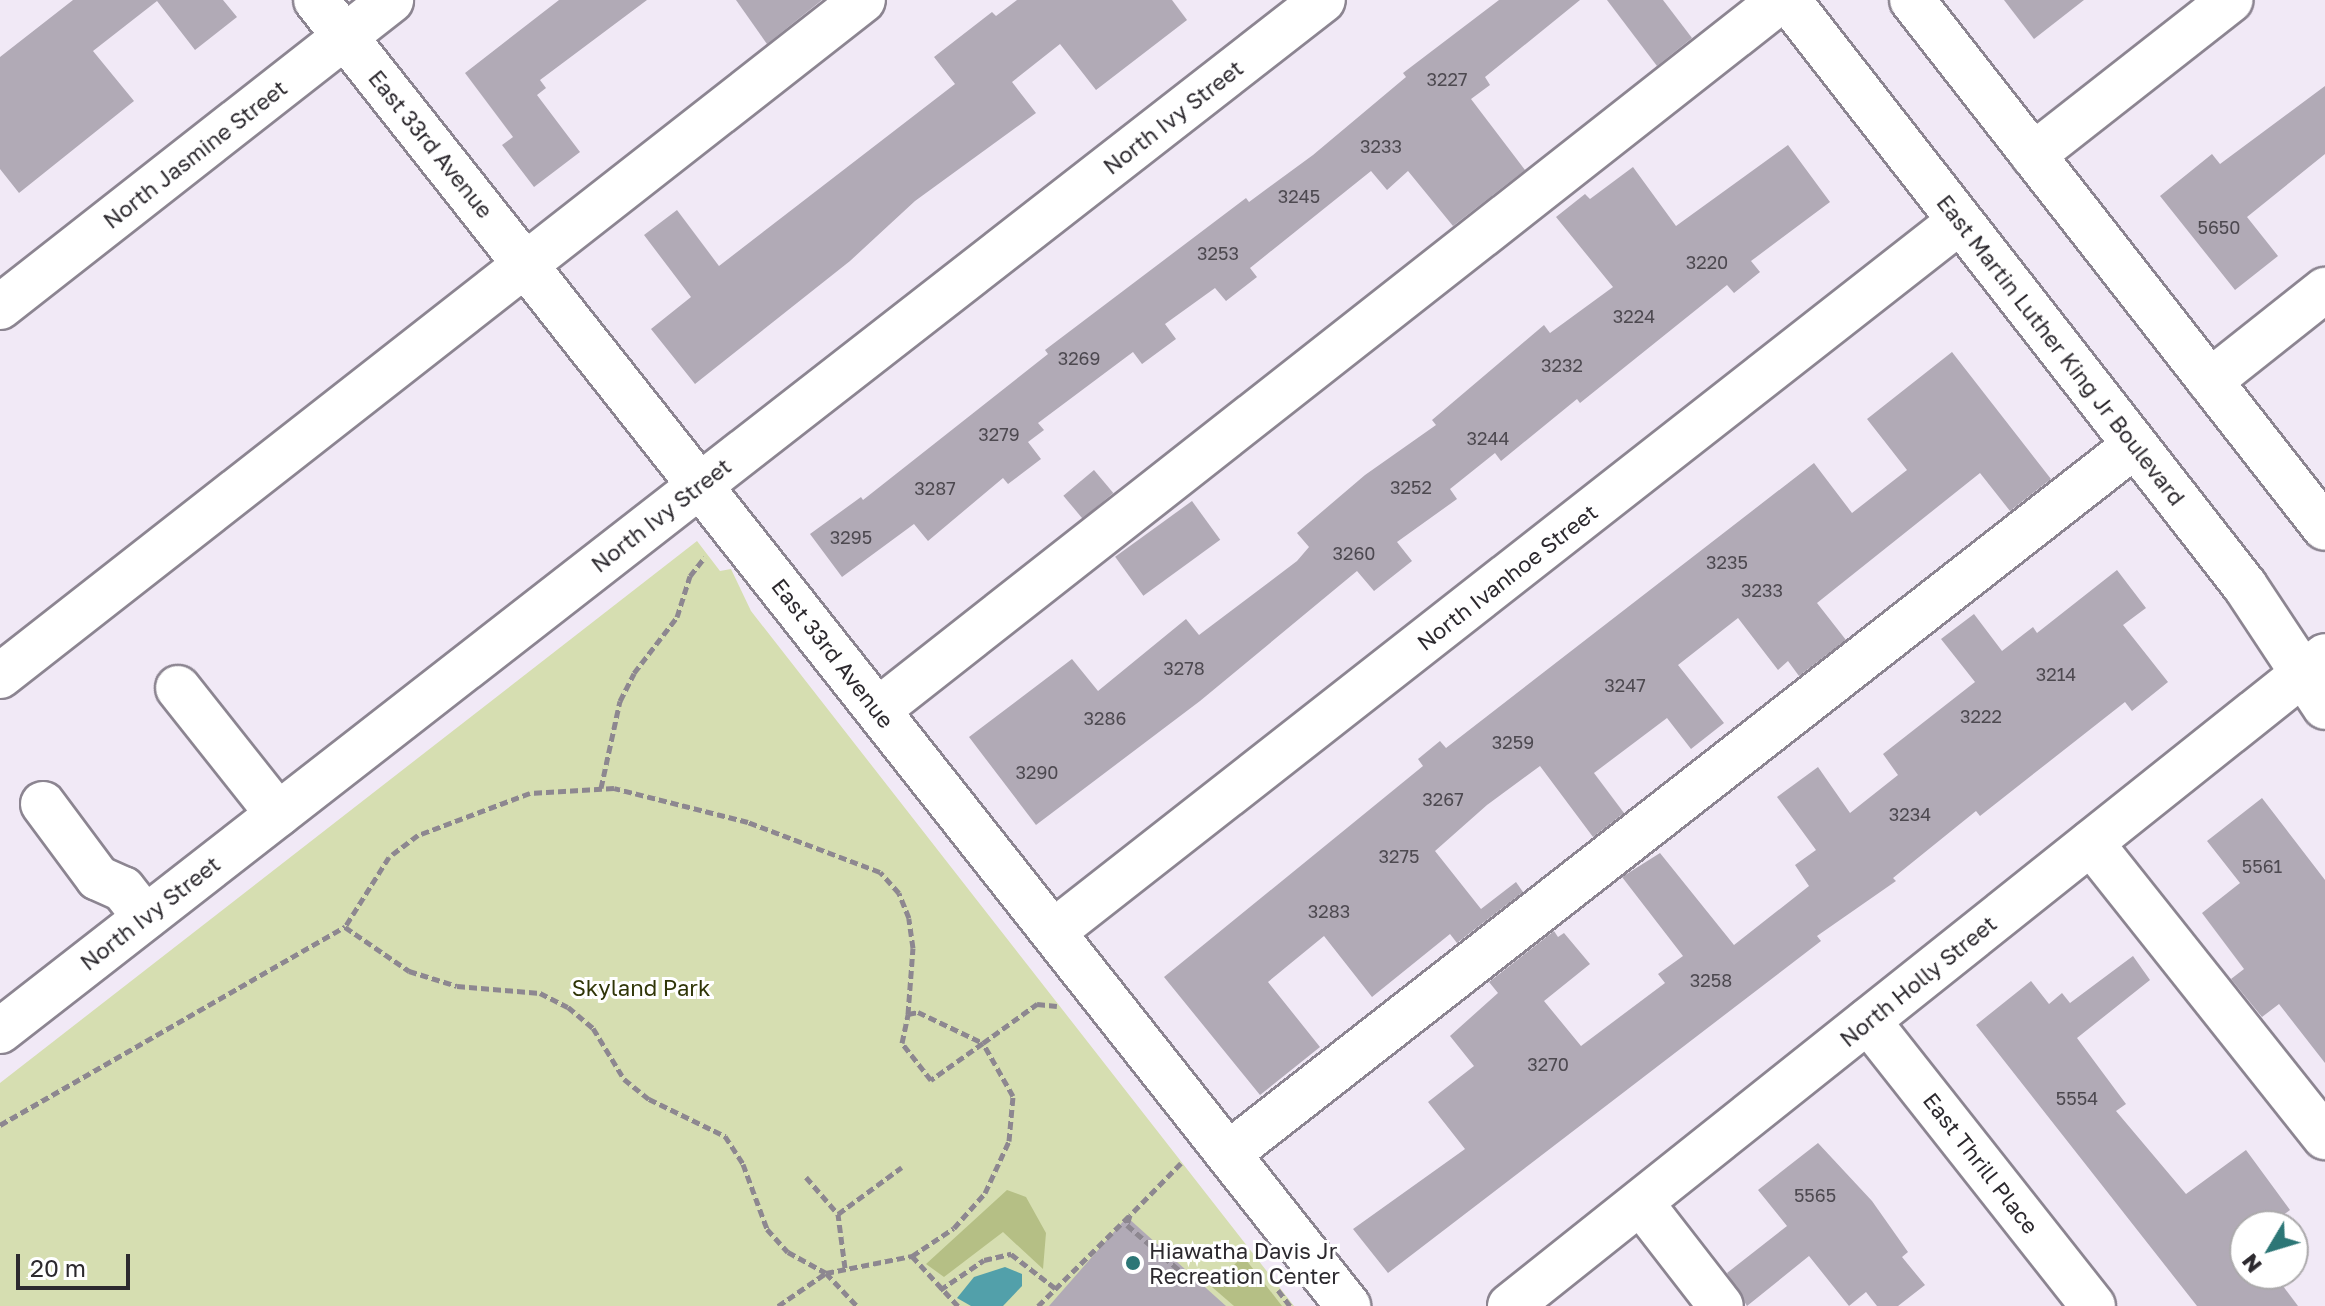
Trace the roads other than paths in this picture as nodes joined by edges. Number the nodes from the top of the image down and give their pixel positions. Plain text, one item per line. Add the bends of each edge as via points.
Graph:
1 (316, 0) edge
2 (391, 0) edge
3 (863, 0) edge
4 (1323, 0) edge
5 (1781, 0) edge
6 (1788, 0) edge
7 (1912, 0) edge
8 (2231, 0) edge
9 (344, 36) junction
10 (2033, 155) junction
11 (1960, 221) junction
12 (526, 264) junction
13 (2325, 290) edge
14 (0, 307) edge
15 (2210, 381) junction
16 (2135, 445) junction
17 (699, 484) junction
18 (2325, 528) edge
19 (0, 676) edge
20 (2317, 679) edge
21 (178, 688) dead end
22 (878, 710) junction
23 (43, 804) dead end
24 (278, 814) junction
25 (2091, 843) junction
26 (145, 917) junction
27 (1053, 932) junction
28 (1868, 1021) junction
29 (0, 1031) edge
30 (2325, 1137) edge
31 (1228, 1154) junction
32 (1641, 1203) junction
33 (1535, 1298) edge
34 (1348, 1306) edge
35 (1721, 1306) edge
36 (2093, 1306) edge

1 - 9 street, East 33rd Avenue
2 - 9 street, North Jasmine Street
3 - 12 street
4 - 17 street, North Ivy Street
5 - 22 street
6 - 11 street, East Martin Luther King Jr Boulevard
7 - 10 street
8 - 10 street
9 - 12 street, East 33rd Avenue
9 - 14 street, North Jasmine Street
10 - 15 street
11 - 16 street, East Martin Luther King Jr Boulevard
11 - 27 street, North Ivanhoe Street
12 - 17 street, East 33rd Avenue
12 - 19 street
13 - 15 street
15 - 18 street
16 - 20 street, East Martin Luther King Jr Boulevard
16 - 31 street
17 - 22 street, East 33rd Avenue
17 - 24 street, North Ivy Street
20 - 25 street, North Holly Street
21 - 24 street
22 - 27 street, East 33rd Avenue
23 - 26 street via 98,878 123,889
24 - 26 street, North Ivy Street
25 - 28 street, North Holly Street
25 - 30 street
26 - 29 street, North Ivy Street
27 - 31 street, East 33rd Avenue
28 - 32 street, North Holly Street
28 - 36 street, East Thrill Place
31 - 34 street, East 33rd Avenue
32 - 33 street, North Holly Street
32 - 35 street

